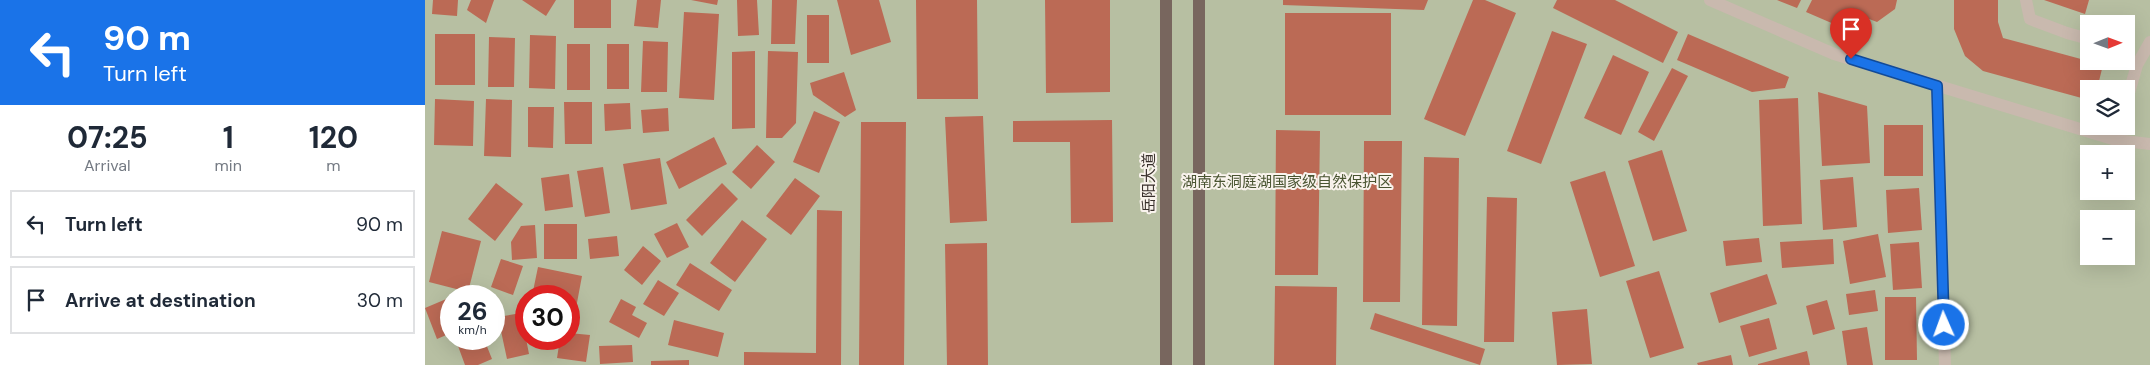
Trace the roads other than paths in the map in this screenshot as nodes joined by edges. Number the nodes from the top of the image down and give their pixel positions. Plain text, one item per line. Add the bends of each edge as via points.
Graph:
1 (1165, 0) edge
2 (1199, 0) edge
3 (1710, 0) edge
4 (2026, 0) edge
5 (2080, 37) edge
6 (2150, 42) edge
7 (2135, 57) edge
8 (1937, 86) junction
9 (2117, 135) edge
10 (2116, 140) junction
11 (2150, 144) edge
12 (1166, 365) edge
13 (1199, 365) edge
14 (1945, 365) edge

1 - 12 main road, 岳阳大道
2 - 13 main road
3 - 8 street via 1834,54
4 - 5 street via 2030,19
6 - 7 street
8 - 10 street
8 - 14 street
9 - 10 street
10 - 11 street

